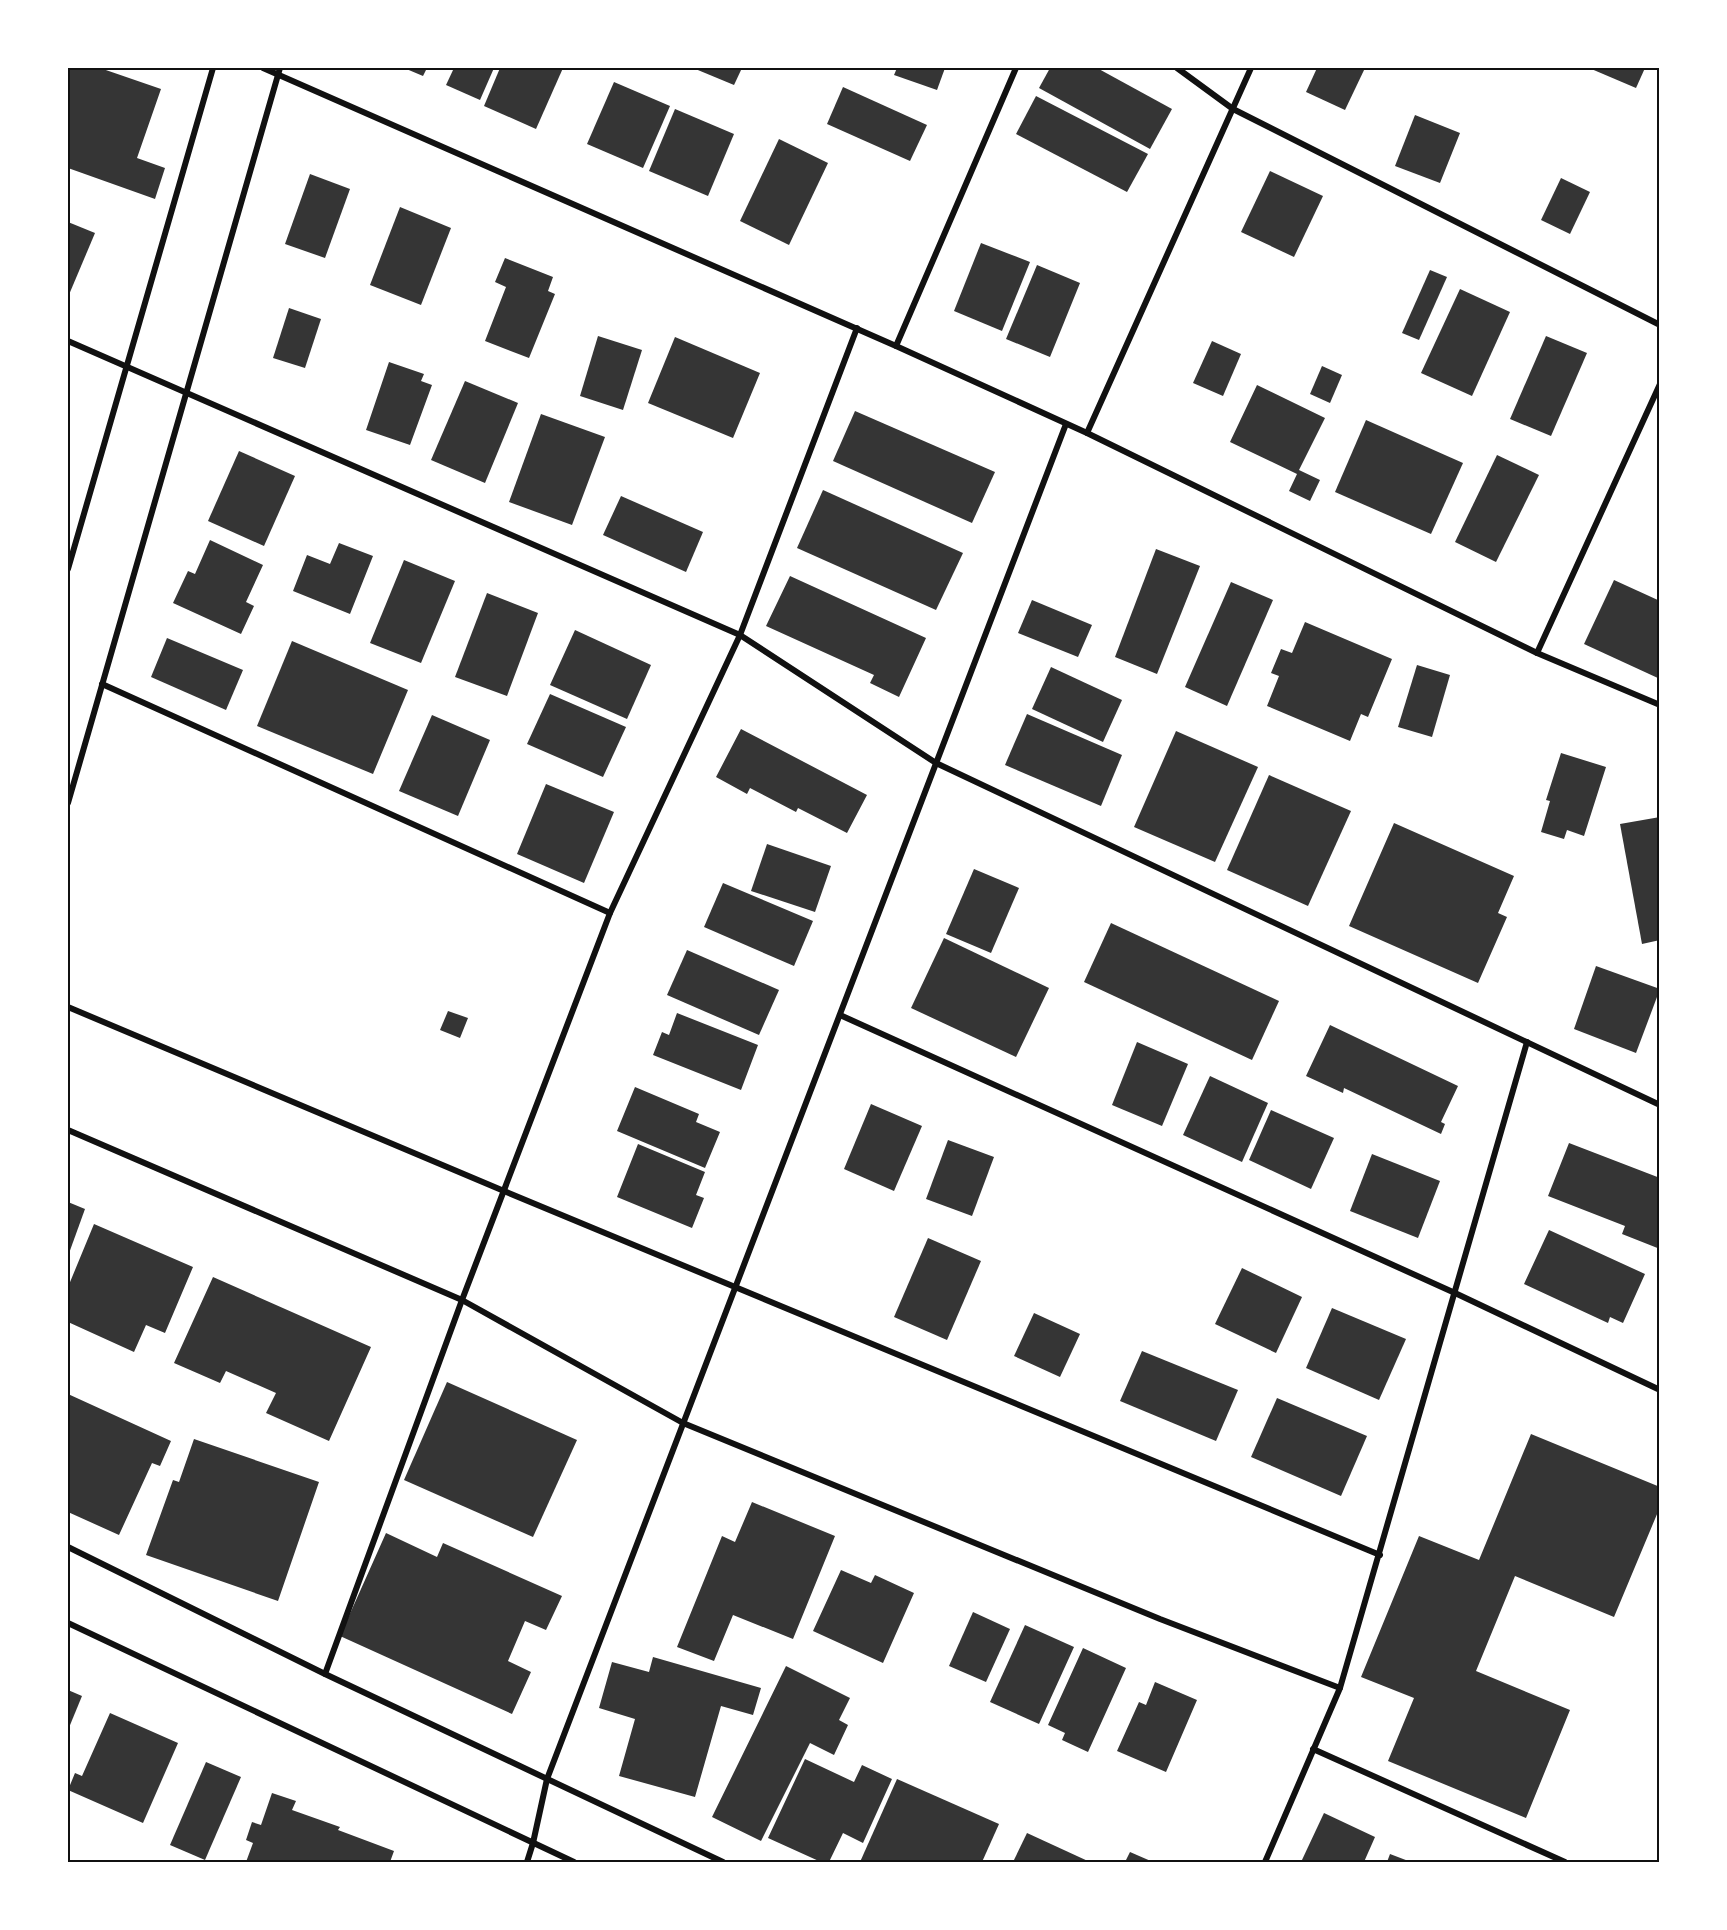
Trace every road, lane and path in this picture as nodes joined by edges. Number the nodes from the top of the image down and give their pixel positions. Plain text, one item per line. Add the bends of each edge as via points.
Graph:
1 (213, 68) edge
2 (263, 68) edge
3 (1016, 68) edge
4 (1177, 68) edge
5 (1251, 68) edge
6 (280, 71) edge
7 (1233, 109) junction
8 (1659, 325) edge
9 (857, 328) junction
10 (68, 341) edge
11 (896, 345) junction
12 (127, 366) junction
13 (1659, 384) edge
14 (187, 392) junction
15 (1066, 424) junction
16 (1087, 434) junction
17 (68, 569) edge
18 (740, 635) junction
19 (1537, 652) junction
20 (102, 684) junction
21 (1659, 705) edge
22 (936, 763) junction
23 (68, 803) edge
24 (610, 913) junction
25 (68, 1006) edge
26 (840, 1015) junction
27 (1527, 1042) junction
28 (1659, 1105) edge
29 (68, 1130) edge
30 (504, 1191) junction
31 (736, 1286) junction
32 (1455, 1293) junction
33 (462, 1300) junction
34 (1659, 1390) edge
35 (684, 1423) junction
36 (68, 1547) edge
37 (1380, 1555) junction
38 (68, 1623) edge
39 (326, 1674) junction
40 (1340, 1688) junction
41 (1313, 1749) junction
42 (547, 1779) junction
43 (533, 1843) junction
44 (527, 1863) edge
45 (574, 1863) edge
46 (723, 1863) edge
47 (1265, 1863) edge
48 (1565, 1863) edge

1 - 12 street
2 - 6 street
3 - 11 street
4 - 7 street
5 - 7 street
6 - 9 street
6 - 14 street
7 - 8 street
7 - 16 street
9 - 11 street
9 - 18 street
10 - 12 street
11 - 15 street
12 - 14 street
12 - 17 street
13 - 19 street
14 - 18 street
14 - 20 street
15 - 16 street
15 - 22 street
16 - 19 street
18 - 22 street
18 - 24 street
19 - 21 street
20 - 23 street
20 - 24 street
22 - 26 street
22 - 27 street
24 - 30 street
25 - 30 street
26 - 31 street
26 - 32 street
27 - 28 street
27 - 32 street
29 - 33 street
30 - 31 street
30 - 33 street
31 - 35 street
31 - 37 street
32 - 34 street
32 - 37 street
33 - 35 street
33 - 39 street
35 - 40 street
35 - 42 street
36 - 39 street
37 - 40 street
38 - 43 street
39 - 42 street
40 - 41 street
41 - 47 street
41 - 48 street
42 - 43 street
42 - 46 street
43 - 44 street
43 - 45 street

